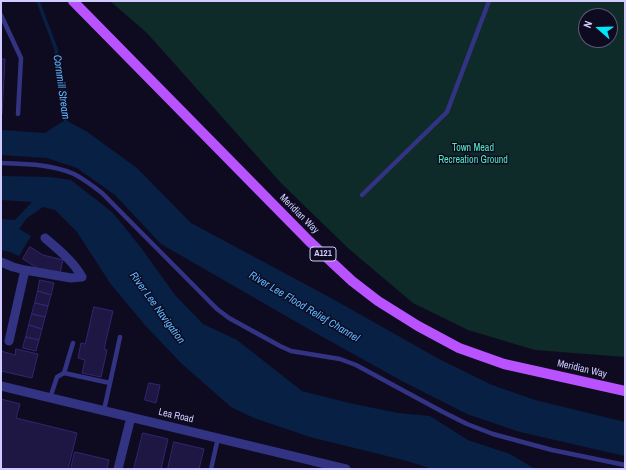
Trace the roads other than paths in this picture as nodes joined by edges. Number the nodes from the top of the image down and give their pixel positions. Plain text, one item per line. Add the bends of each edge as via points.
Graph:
1 (73, 1) edge
2 (489, 1) edge
3 (1, 15) edge
4 (18, 114) dead end
5 (1, 163) edge
6 (362, 195) dead end
7 (45, 238) dead end
8 (1, 262) edge
9 (25, 270) junction
10 (120, 337) dead end
11 (9, 341) dead end
12 (73, 343) dead end
13 (64, 373) junction
14 (110, 383) junction
15 (1, 386) edge
16 (625, 391) edge
17 (50, 398) junction
18 (104, 410) junction
19 (131, 417) junction
20 (218, 438) junction
21 (625, 465) edge
22 (335, 468) edge
23 (118, 469) edge
24 (211, 469) edge
25 (346, 469) edge

1 - 16 main road, Meridian Way / A121 via 308,241 352,282 378,301 459,348 504,364
2 - 6 lane via 447,112
3 - 4 lane via 21,58
5 - 21 lane via 55,168 87,181 217,309 280,346 356,365 442,412 493,434 552,450
7 - 9 street via 76,266 82,278
8 - 9 street
9 - 11 street
10 - 14 lane
12 - 13 lane
13 - 14 lane
13 - 17 lane via 57,377
14 - 18 lane
15 - 17 street, Lea Road
17 - 18 street, Lea Road
18 - 19 street, Lea Road
19 - 20 street, Lea Road
19 - 23 street
20 - 22 street, Lea Road
20 - 24 lane
22 - 25 street, Lea Road

